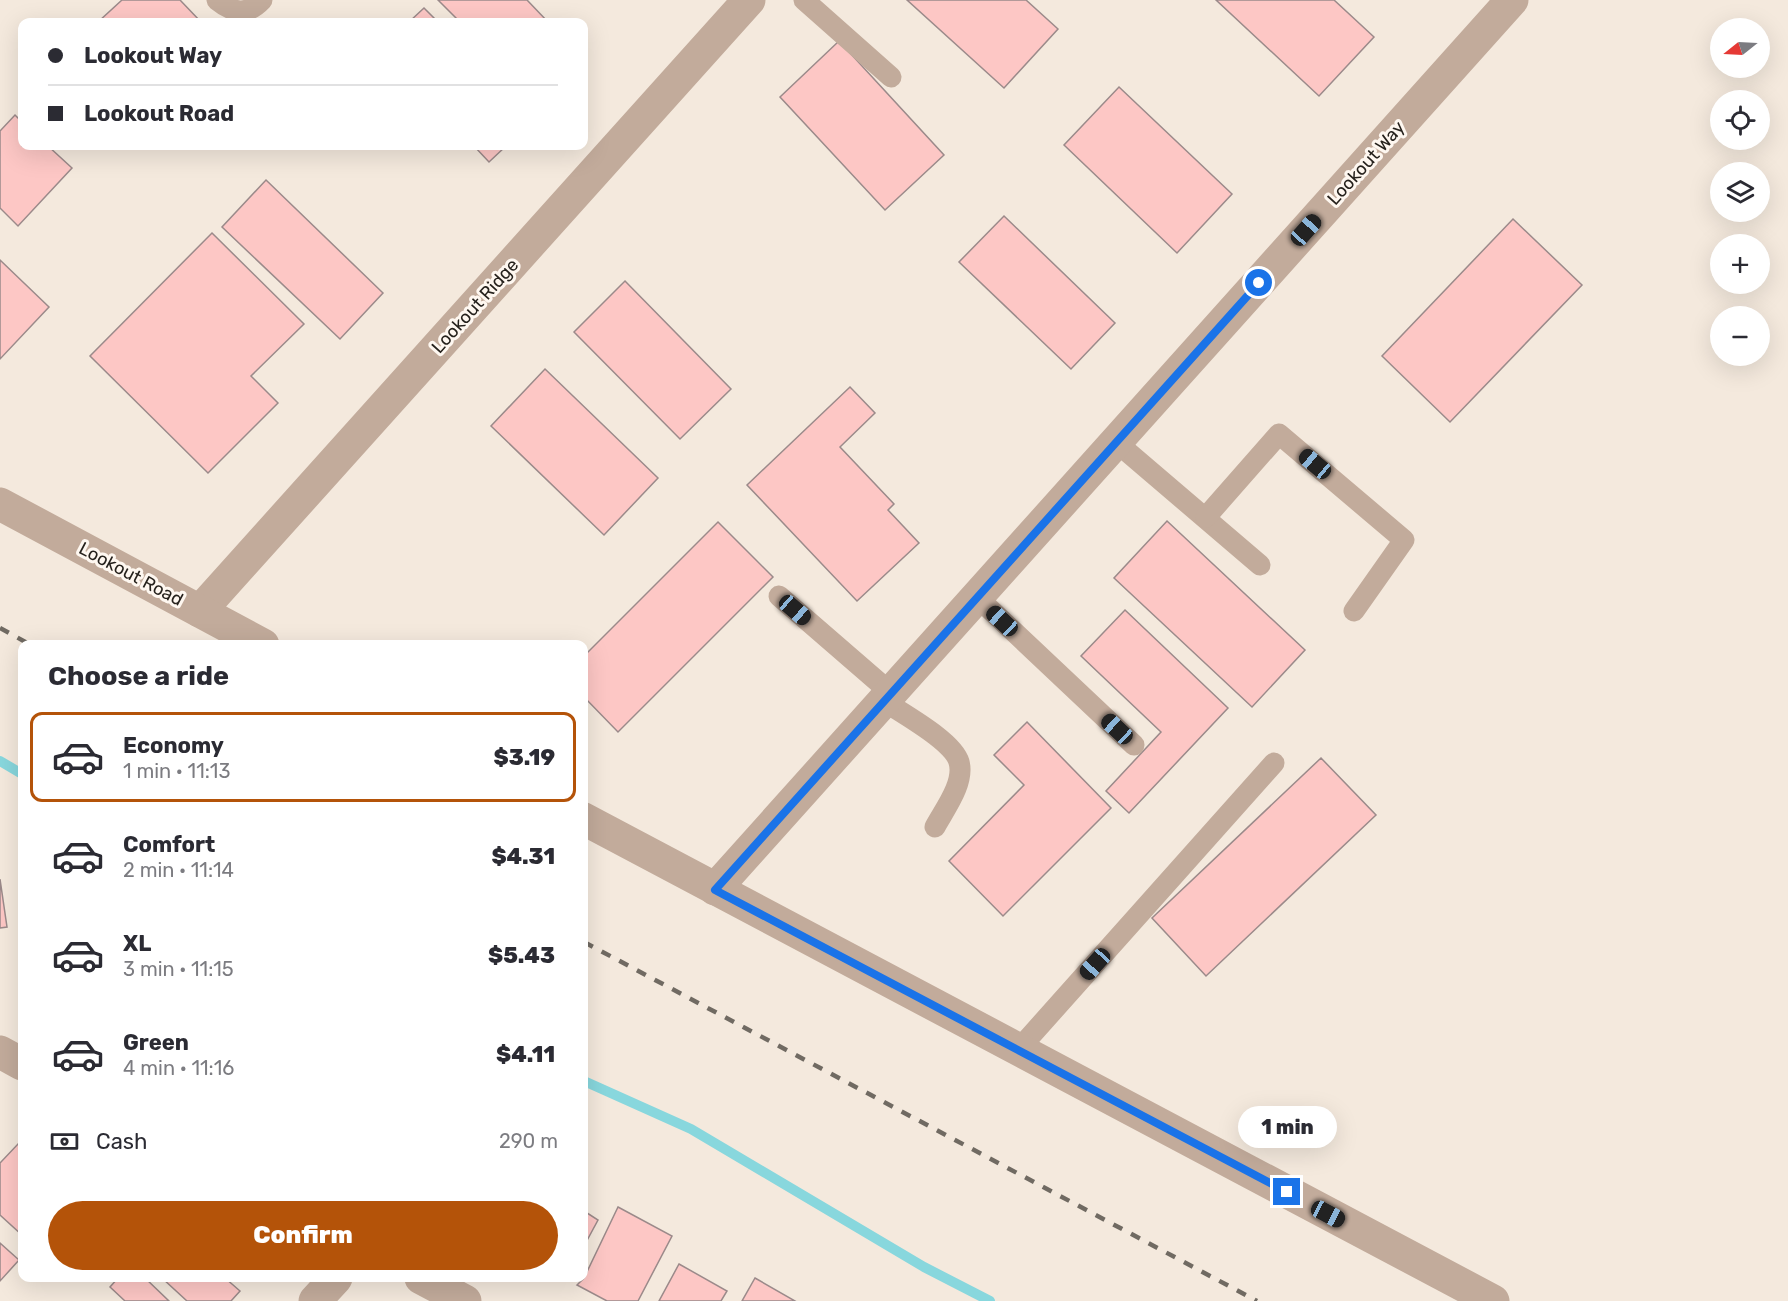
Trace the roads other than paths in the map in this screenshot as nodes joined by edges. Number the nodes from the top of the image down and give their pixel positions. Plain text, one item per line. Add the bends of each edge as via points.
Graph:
1 (217, 0) edge
2 (262, 0) edge
3 (749, 0) edge
4 (804, 0) edge
5 (1512, 0) edge
6 (891, 76) dead end
7 (1116, 442) junction
8 (0, 504) edge
9 (1206, 517) junction
10 (1260, 565) dead end
11 (779, 596) dead end
12 (977, 597) junction
13 (200, 611) junction
14 (1354, 611) dead end
15 (253, 640) edge
16 (887, 697) junction
17 (1134, 746) dead end
18 (1274, 763) dead end
19 (588, 821) edge
20 (935, 827) dead end
21 (715, 890) junction
22 (1018, 1050) junction
23 (0, 1052) edge
24 (18, 1062) edge
25 (332, 1282) edge
26 (429, 1282) edge
27 (315, 1301) edge
28 (465, 1301) edge
29 (1493, 1301) edge

1 - 2 lane via 231,11 243,12 255,8
3 - 13 street, Lookout Ridge
4 - 6 lane
5 - 7 street, Lookout Way
7 - 9 lane
7 - 12 street, Lookout Way
8 - 13 street, Lookout Road
9 - 10 lane
9 - 14 lane via 1279,434 1404,540
11 - 16 lane
12 - 16 street, Lookout Way
12 - 17 lane
13 - 15 street, Lookout Road
16 - 20 lane via 952,749 960,764 956,787
16 - 21 street, Lookout Way
18 - 22 lane
19 - 21 street
21 - 22 street
22 - 29 street
23 - 24 street
25 - 27 street
26 - 28 street

